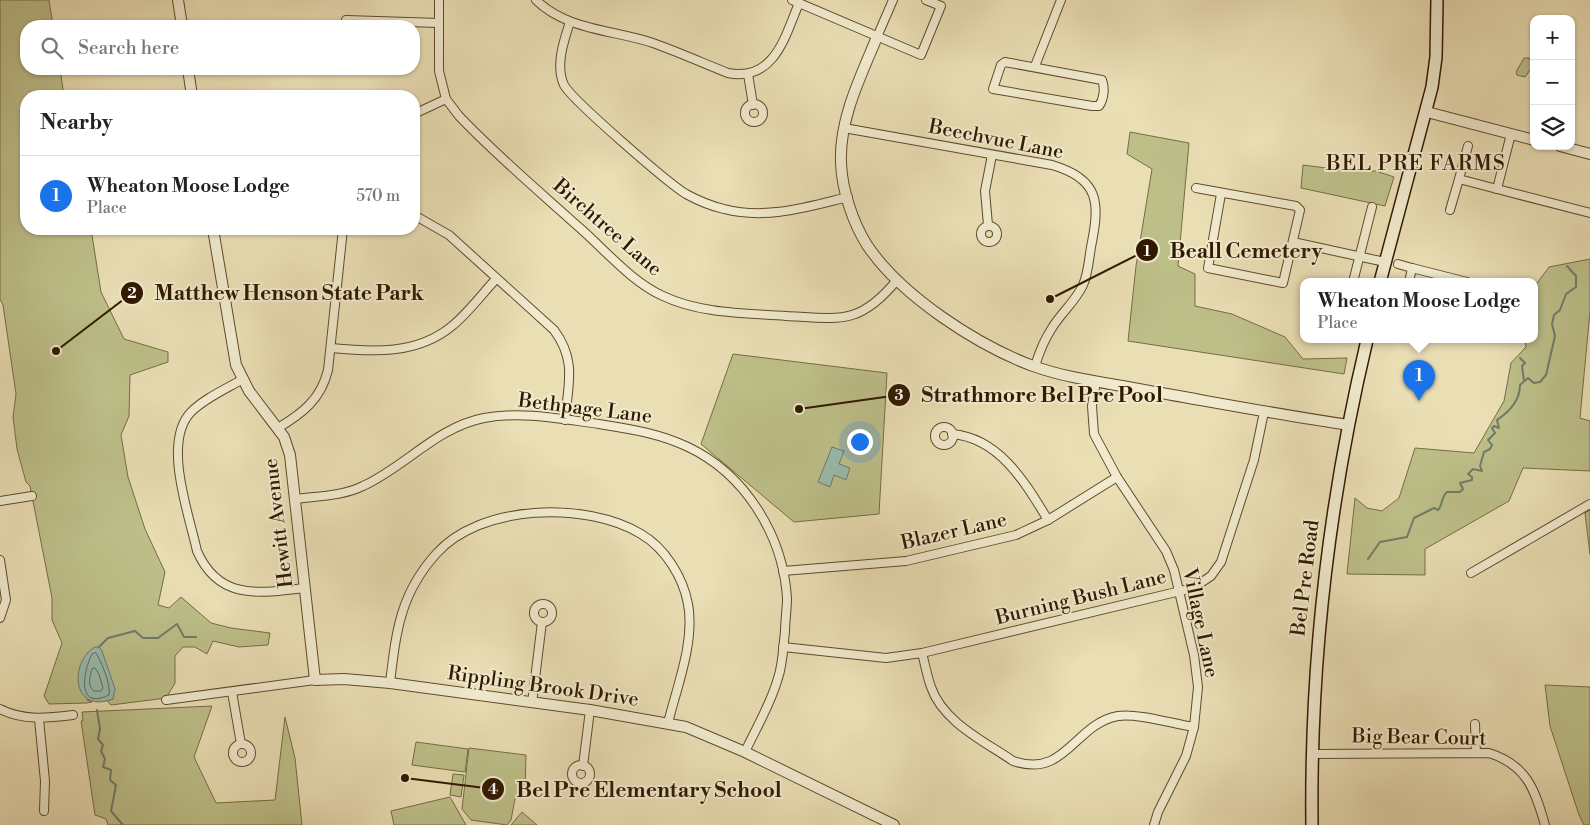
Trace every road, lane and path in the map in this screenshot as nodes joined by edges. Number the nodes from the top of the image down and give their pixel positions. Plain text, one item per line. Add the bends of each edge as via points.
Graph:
1 (178, 0) edge
2 (439, 0) edge
3 (536, 0) edge
4 (893, 0) edge
5 (926, 0) edge
6 (1062, 0) edge
7 (1437, 0) edge
8 (795, 2) edge
9 (181, 20) edge
10 (420, 22) edge
11 (570, 22) junction
12 (439, 23) junction
13 (877, 37) junction
14 (1034, 66) junction
15 (748, 74) junction
16 (189, 75) edge
17 (191, 90) edge
18 (446, 99) junction
19 (753, 105) dead end
20 (420, 111) edge
21 (1427, 112) junction
22 (844, 128) junction
23 (1511, 134) junction
24 (1530, 139) edge
25 (1468, 146) dead end
26 (1575, 150) edge
27 (1590, 154) edge
28 (992, 155) junction
29 (1459, 180) junction
30 (1196, 188) dead end
31 (1497, 189) junction
32 (1221, 194) junction
33 (848, 196) junction
34 (1372, 207) dead end
35 (1450, 210) dead end
36 (1590, 213) edge
37 (420, 218) edge
38 (988, 225) dead end
39 (214, 235) edge
40 (342, 235) edge
41 (1293, 242) junction
42 (1360, 255) junction
43 (1385, 262) junction
44 (1398, 264) dead end
45 (1412, 268) junction
46 (496, 278) junction
47 (1354, 278) edge
48 (1381, 278) edge
49 (1410, 278) edge
50 (1451, 278) edge
51 (897, 280) junction
52 (1366, 343) edge
53 (331, 348) junction
54 (1035, 366) junction
55 (243, 379) junction
56 (1096, 381) junction
57 (1264, 412) junction
58 (565, 420) junction
59 (1349, 425) junction
60 (278, 428) junction
61 (952, 434) dead end
62 (1117, 477) junction
63 (32, 496) dead end
64 (296, 499) junction
65 (0, 501) edge
66 (1590, 504) edge
67 (1048, 520) junction
68 (0, 560) edge
69 (783, 571) junction
70 (1471, 573) dead end
71 (304, 588) junction
72 (1178, 592) junction
73 (0, 618) edge
74 (542, 622) dead end
75 (784, 648) junction
76 (922, 653) junction
77 (315, 680) junction
78 (390, 683) junction
79 (232, 692) junction
80 (166, 700) dead end
81 (532, 703) junction
82 (0, 709) edge
83 (590, 710) junction
84 (73, 715) dead end
85 (39, 719) junction
86 (668, 723) junction
87 (1475, 724) dead end
88 (1194, 727) junction
89 (241, 744) dead end
90 (745, 752) junction
91 (1476, 753) junction
92 (1312, 754) junction
93 (583, 766) dead end
94 (44, 811) dead end
95 (894, 825) edge
96 (1154, 825) edge
97 (1312, 825) edge
98 (1545, 825) edge

1 - 9 street
2 - 12 street, Birchtree Lane
3 - 11 street
4 - 13 street
5 - 13 street via 941,6 921,55
6 - 14 street
7 - 21 main road via 1436,65
8 - 13 street
8 - 15 street via 775,56 763,68
10 - 12 street
11 - 15 street via 652,43 728,73
11 - 33 street via 560,69 564,85 686,194 725,209 772,213
12 - 18 street, Birchtree Lane via 439,71
13 - 22 street
14 - 14 street via 1102,80 1102,102 1099,106 1092,106 994,88 998,72 1005,62
15 - 19 street
16 - 17 street
18 - 20 street
18 - 51 street, Birchtree Lane via 480,137 630,273 664,296 692,306 726,312 843,318 872,307
21 - 23 street
21 - 43 main road
22 - 28 street, Beechvue Lane
22 - 33 street via 841,163
23 - 24 street
23 - 31 street
25 - 29 street
26 - 27 street
28 - 38 street via 985,191
28 - 54 street, Beechvue Lane via 1071,170 1080,176 1095,198 1097,210 1084,283 1074,302 1053,326
29 - 31 street
29 - 35 street
30 - 32 street
31 - 36 street
32 - 41 street via 1296,206 1300,210
32 - 41 street via 1208,268 1283,283
33 - 51 street via 854,219 867,244
34 - 42 street
37 - 46 street via 449,235
39 - 55 street, Hewitt Avenue via 231,347
40 - 53 street
41 - 42 street
42 - 43 street
42 - 47 street
43 - 48 main road
44 - 45 street
45 - 49 street
45 - 50 street
46 - 53 street via 451,327 416,345 375,352
46 - 58 street via 554,330 565,344 570,368
51 - 54 street via 951,324 989,348
52 - 59 main road, Bel Pre Road
53 - 60 street via 324,384 316,399 303,413
54 - 56 street
55 - 60 street, Hewitt Avenue
55 - 71 street via 190,413 178,439 176,456 197,551 202,564 214,578 235,589 258,593
56 - 57 street
56 - 62 street, Village Lane via 1092,406 1094,434
57 - 59 street
57 - 72 street, Burning Bush Lane via 1254,460 1221,562 1203,583
58 - 64 street, Bethpage Lane via 515,414 483,418 442,435 362,487
58 - 69 street, Bethpage Lane via 658,434 713,461 738,484 760,512 774,541
59 - 92 main road, Bel Pre Road via 1326,565 1316,655
60 - 64 street, Hewitt Avenue via 290,455
61 - 67 street via 979,442 1008,462
62 - 67 street, Blazer Lane
62 - 72 street, Village Lane via 1166,551
63 - 65 street
64 - 71 street, Hewitt Avenue
66 - 70 street
67 - 69 street, Blazer Lane via 1016,535 906,562
68 - 73 street via 6,600
69 - 75 street, Bethpage Lane via 787,599
71 - 77 street, Hewitt Avenue
72 - 76 street, Burning Bush Lane
72 - 88 street, Village Lane via 1194,655 1198,687
74 - 81 street
75 - 76 street, Burning Bush Lane via 886,658
75 - 90 street, Bethpage Lane via 772,697
76 - 88 street via 931,688 942,707 959,724 1023,764 1044,764 1061,756 1093,728 1118,716
77 - 78 street, Rippling Brook Drive
77 - 79 street, Rippling Brook Drive
78 - 81 street, Rippling Brook Drive
78 - 86 street via 401,613 409,592 437,553 472,528 503,516 532,512 582,516 622,525 642,534 670,562 684,589 689,623 686,651
79 - 80 street, Rippling Brook Drive
79 - 89 street
81 - 83 street, Rippling Brook Drive
82 - 85 street
83 - 86 street, Rippling Brook Drive
83 - 93 street
84 - 85 street
85 - 94 street
86 - 90 street, Rippling Brook Drive via 686,727
87 - 91 street
88 - 96 street, Village Lane via 1186,756
90 - 95 street, Rippling Brook Drive
91 - 92 street, Big Bear Court
91 - 98 street, Big Bear Court via 1503,758 1517,769 1532,785
92 - 97 main road, Bel Pre Road

